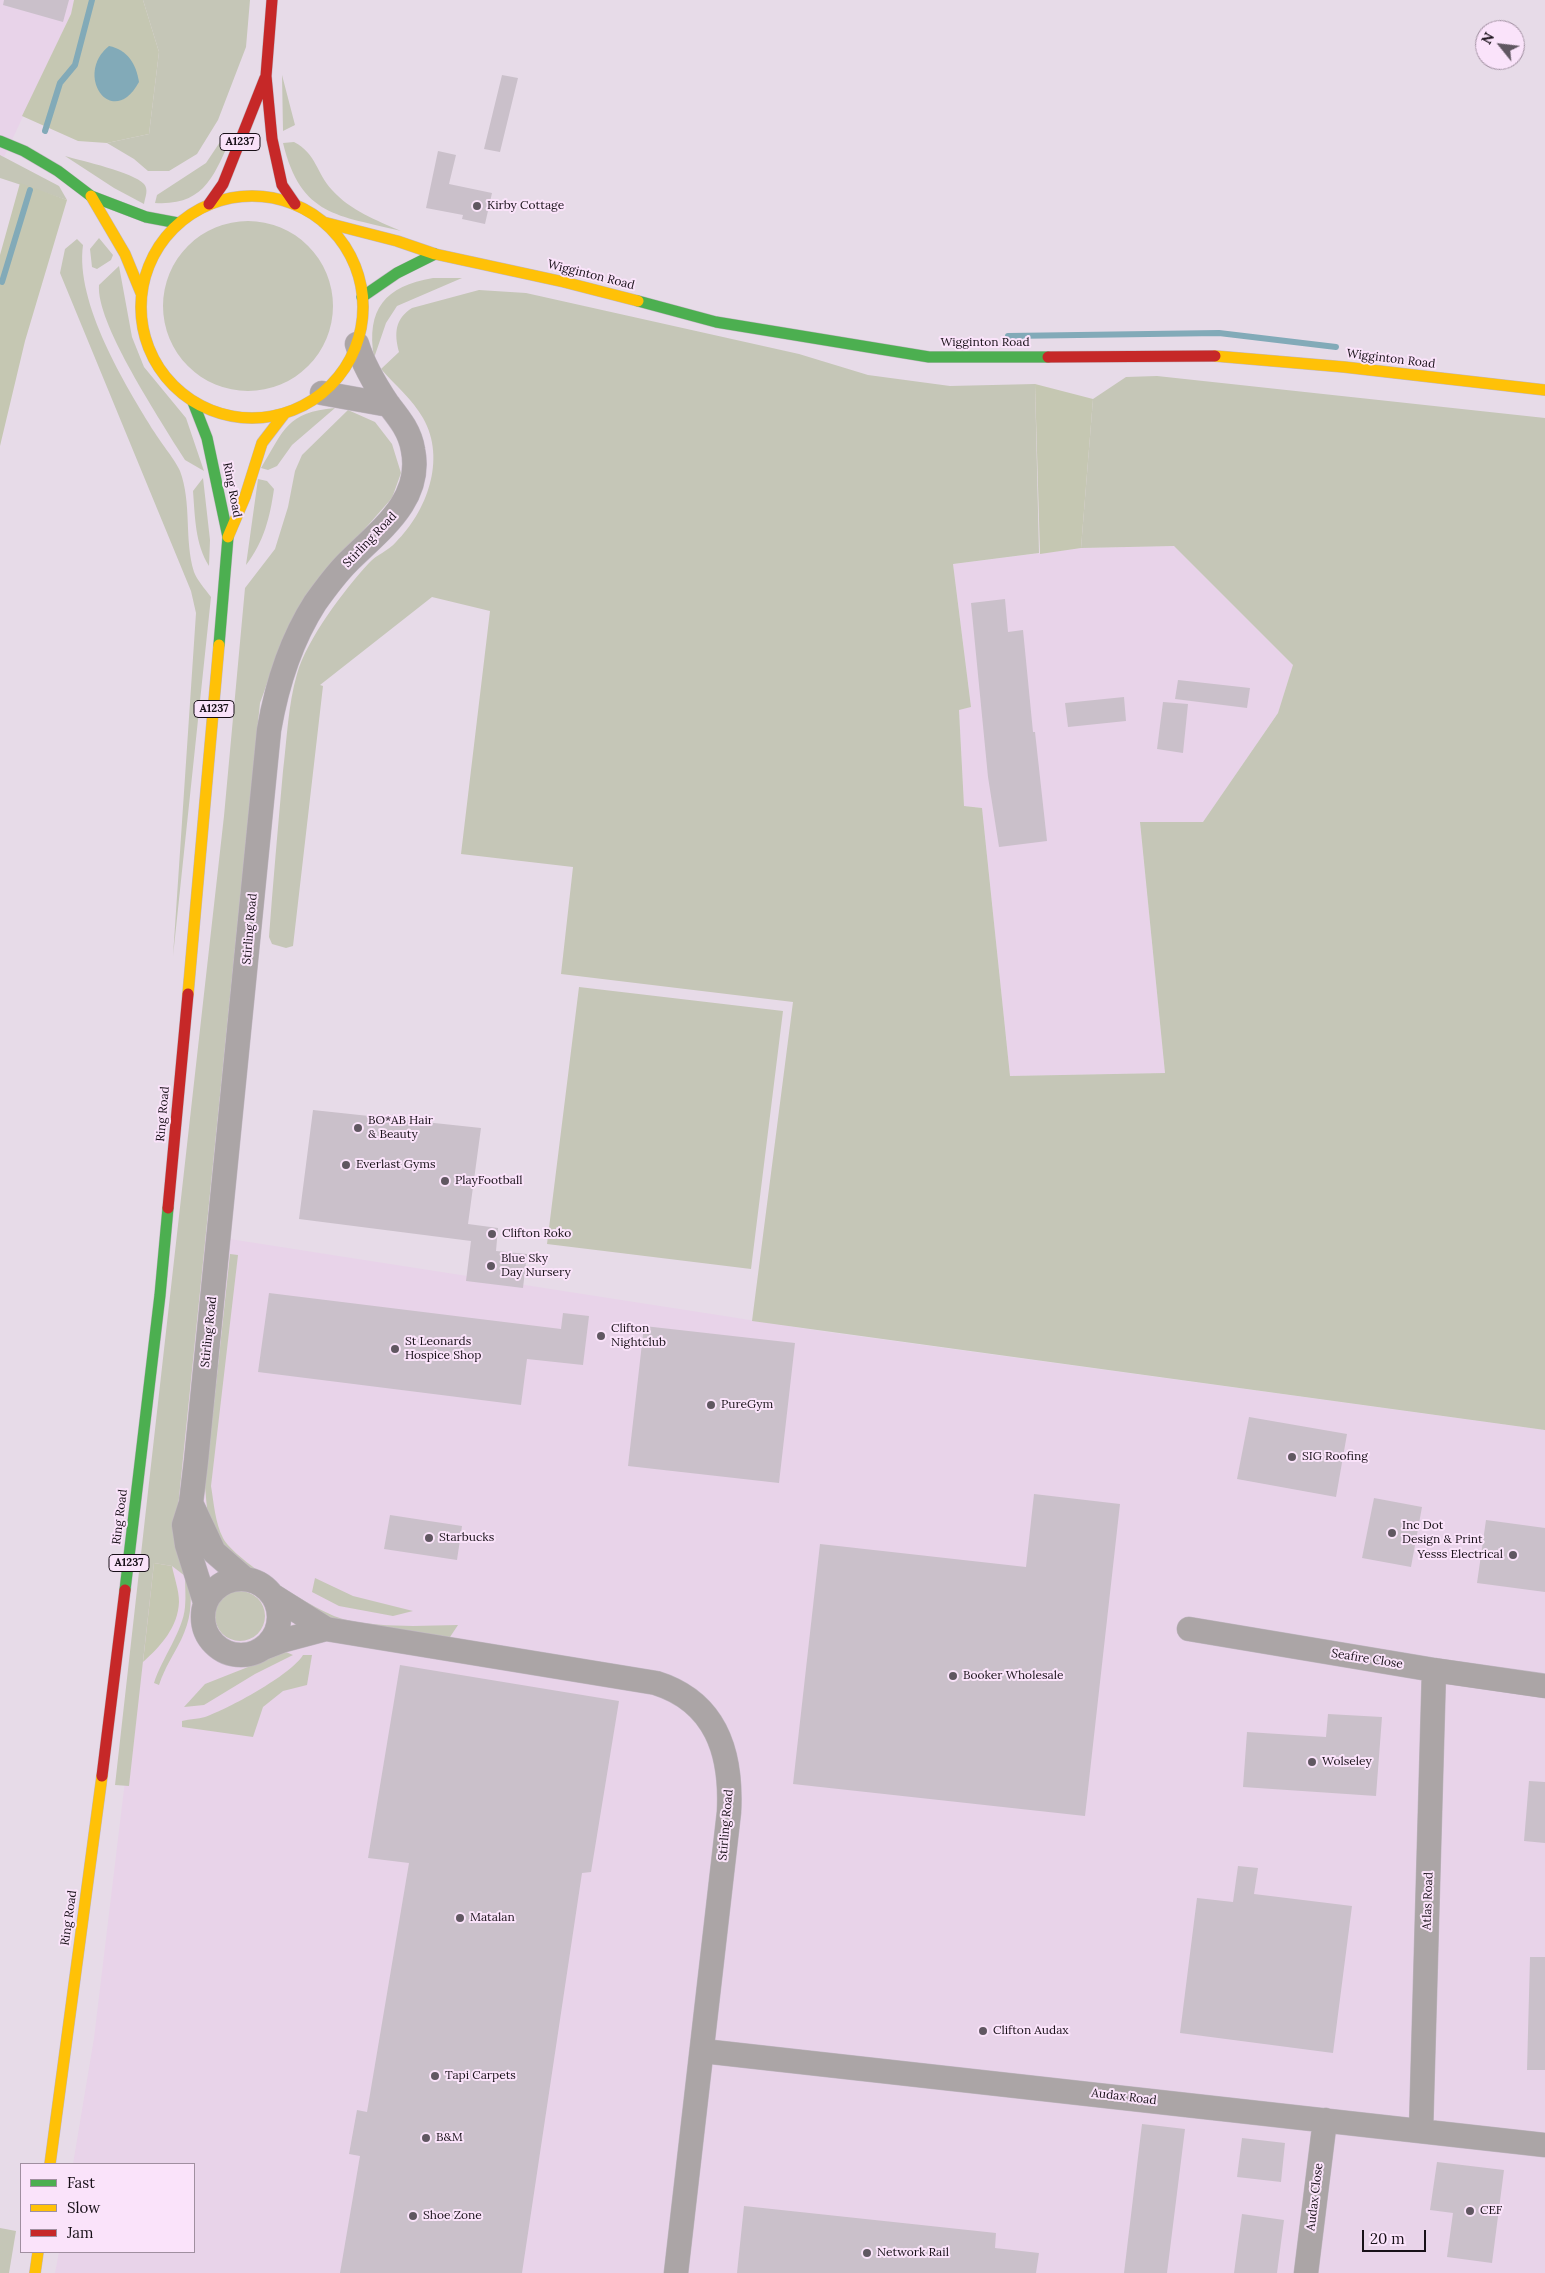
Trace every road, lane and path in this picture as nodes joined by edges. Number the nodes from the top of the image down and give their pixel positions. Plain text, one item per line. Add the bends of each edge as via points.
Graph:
1 (272, 0) edge
2 (266, 76) junction
3 (0, 141) edge
4 (91, 196) junction
5 (209, 204) junction
6 (295, 204) junction
7 (323, 222) junction
8 (178, 223) junction
9 (435, 254) junction
10 (141, 293) junction
11 (362, 297) junction
12 (357, 344) junction
13 (1545, 390) edge
14 (322, 393) junction
15 (193, 402) junction
16 (389, 405) junction
17 (285, 413) junction
18 (228, 537) junction
19 (191, 1503) junction
20 (246, 1579) junction
21 (272, 1595) junction
22 (205, 1602) junction
23 (326, 1629) junction
24 (1189, 1629) dead end
25 (263, 1648) junction
26 (1434, 1670) junction
27 (1545, 1686) edge
28 (703, 2051) junction
29 (1325, 2120) junction
30 (1421, 2131) junction
31 (1545, 2145) edge
32 (50, 2163) edge
33 (38, 2253) edge
34 (35, 2273) edge
35 (676, 2273) edge
36 (1306, 2273) edge

1 - 2 main road, A1237
2 - 5 main road, A1237 via 223,184
2 - 6 main road, A1237 via 276,163 282,185
3 - 4 main road via 58,171
4 - 8 main road via 123,209
4 - 10 main road via 126,254
5 - 6 main road via 237,197 267,197
5 - 8 main road
6 - 7 main road
7 - 9 main road, Wigginton Road
7 - 11 main road via 350,256
8 - 10 main road via 160,243 148,267
9 - 11 main road via 396,271
9 - 13 main road, Wigginton Road via 564,282 716,322 929,357 1220,356
10 - 15 main road via 142,324 151,355 168,380
11 - 12 main road
12 - 14 main road via 343,371
12 - 16 street, Stirling Road
14 - 16 street
14 - 17 main road
15 - 17 main road via 238,418 262,418
15 - 18 main road, Ring Road / A1237 via 207,438
16 - 19 street, Stirling Road via 402,420 413,449 414,477 410,492 402,507 347,562 315,604 297,634 274,698
17 - 18 main road, Ring Road / A1237 via 271,426 262,441 246,495
18 - 32 main road, Ring Road / A1237 via 166,1238 113,1694
19 - 20 street via 214,1552
19 - 22 street, Stirling Road via 184,1525
20 - 21 street via 260,1584
20 - 22 street via 233,1579 221,1584
21 - 23 street, Stirling Road
21 - 25 street via 278,1606 278,1624 272,1640
22 - 25 street via 202,1617 213,1644 241,1656
23 - 25 street, Stirling Road
23 - 28 street, Stirling Road via 656,1683 674,1689 697,1705 716,1732 728,1766 730,1788
24 - 26 street, Seafire Close
26 - 27 street, Seafire Close
26 - 30 street, Atlas Road
28 - 29 street, Audax Road
28 - 35 street, Stirling Road
29 - 30 street, Audax Road
29 - 36 street, Audax Close
30 - 31 street, Audax Road
33 - 34 main road

